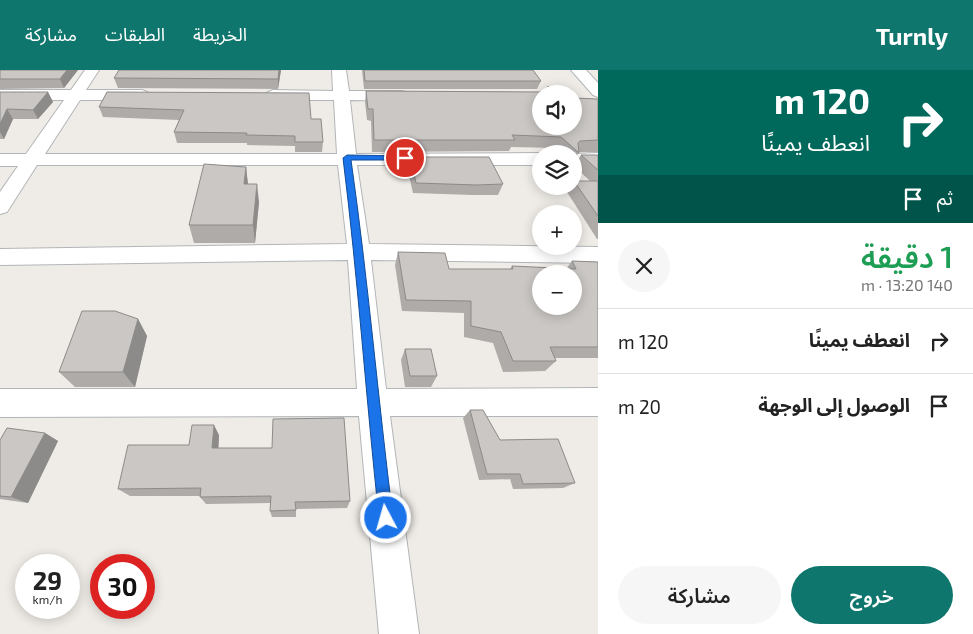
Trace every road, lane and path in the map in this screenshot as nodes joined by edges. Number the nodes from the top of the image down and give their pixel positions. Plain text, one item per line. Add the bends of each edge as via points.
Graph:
1 (92, 70) edge
2 (578, 70) edge
3 (340, 83) edge
4 (598, 92) edge
5 (0, 95) edge
6 (75, 95) junction
7 (154, 95) edge
8 (253, 95) edge
9 (422, 96) edge
10 (582, 96) edge
11 (598, 96) edge
12 (347, 158) junction
13 (532, 159) edge
14 (582, 159) edge
15 (598, 159) edge
16 (0, 160) edge
17 (31, 160) junction
18 (0, 207) edge
19 (359, 252) junction
20 (598, 255) edge
21 (0, 257) edge
22 (373, 402) junction
23 (598, 402) edge
24 (0, 403) edge
25 (399, 634) edge

1 - 6 street
2 - 4 street
3 - 8 street
3 - 9 street
3 - 12 street
5 - 6 street
6 - 7 street
6 - 17 street
10 - 11 street
12 - 13 street
12 - 17 street
12 - 19 street
14 - 15 street
16 - 17 street
17 - 18 street
19 - 20 street
19 - 21 street
19 - 22 street
22 - 23 street
22 - 24 street
22 - 25 street

